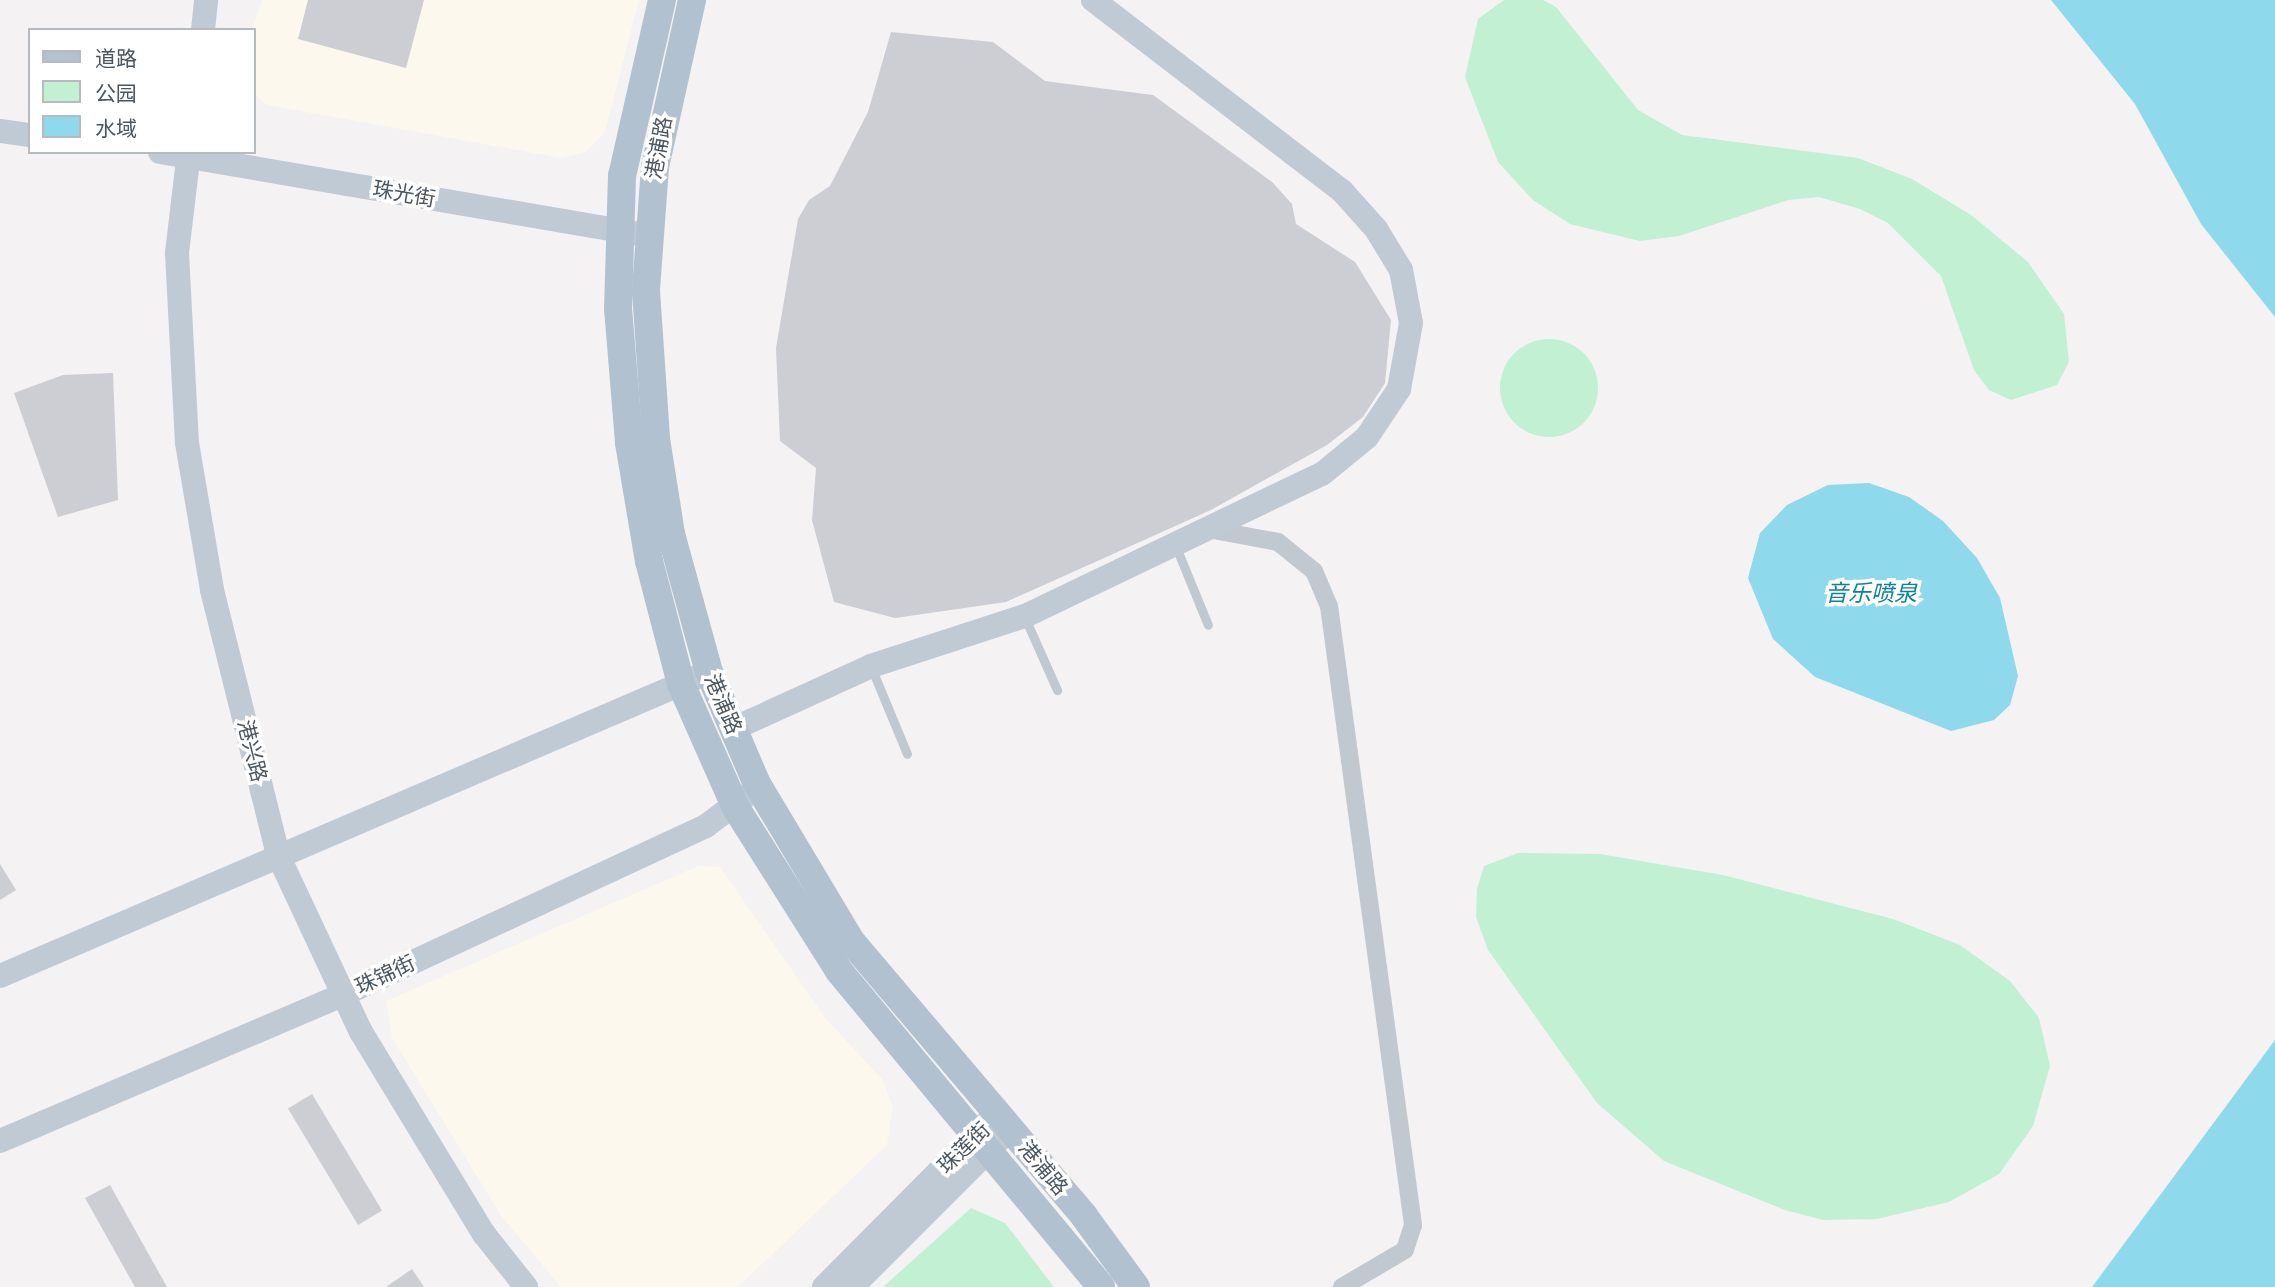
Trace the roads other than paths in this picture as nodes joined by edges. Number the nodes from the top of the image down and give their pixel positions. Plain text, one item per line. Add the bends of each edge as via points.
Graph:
1 (206, 0) edge
2 (662, 0) edge
3 (692, 0) edge
4 (1093, 0) edge
5 (203, 28) edge
6 (0, 131) edge
7 (28, 135) edge
8 (188, 154) edge
9 (618, 231) junction
10 (647, 234) junction
11 (1208, 529) junction
12 (1175, 545) junction
13 (1025, 616) junction
14 (1208, 625) dead end
15 (871, 666) junction
16 (709, 672) junction
17 (681, 684) junction
18 (1056, 690) dead end
19 (733, 729) junction
20 (907, 754) dead end
21 (757, 785) junction
22 (736, 808) junction
23 (278, 855) junction
24 (0, 976) edge
25 (342, 995) junction
26 (1004, 1122) junction
27 (984, 1141) junction
28 (0, 1142) edge
29 (526, 1287) edge
30 (824, 1287) edge
31 (852, 1287) edge
32 (1101, 1287) edge
33 (1136, 1287) edge
34 (1342, 1287) edge

1 - 5 main road
2 - 9 main road, 港浦路 via 622,176
3 - 10 main road, 港浦路 via 655,167
4 - 11 main road via 1342,191 1376,229 1401,270 1410,323 1399,389 1367,436 1322,474
6 - 7 main road
8 - 9 main road, 珠光街
8 - 23 main road, 港兴路 via 177,253 187,443 212,590
9 - 10 main road, 珠光街
9 - 17 main road, 港浦路 via 629,443 649,561
10 - 16 main road, 港浦路 via 656,439 671,534
11 - 12 main road
11 - 34 street via 1278,542 1314,570 1329,606 1413,1225 1405,1251
12 - 13 main road
12 - 14 lane
13 - 15 main road
13 - 18 lane
15 - 19 main road
15 - 20 lane
16 - 17 main road
16 - 19 main road, 港浦路
17 - 22 main road, 港浦路
17 - 23 main road
19 - 21 main road, 港浦路
21 - 22 main road, 珠锦街
21 - 26 main road, 港浦路 via 851,941
22 - 25 main road, 珠锦街
22 - 27 main road, 港浦路 via 839,971
23 - 24 main road
23 - 25 main road, 港兴路
25 - 28 main road, 珠锦街
25 - 29 main road, 港兴路 via 484,1234
26 - 27 main road, 珠莲街 via 992,1118
26 - 33 main road, 港浦路
27 - 30 main road, 珠莲街
27 - 31 main road, 珠莲街
27 - 32 main road, 港浦路

